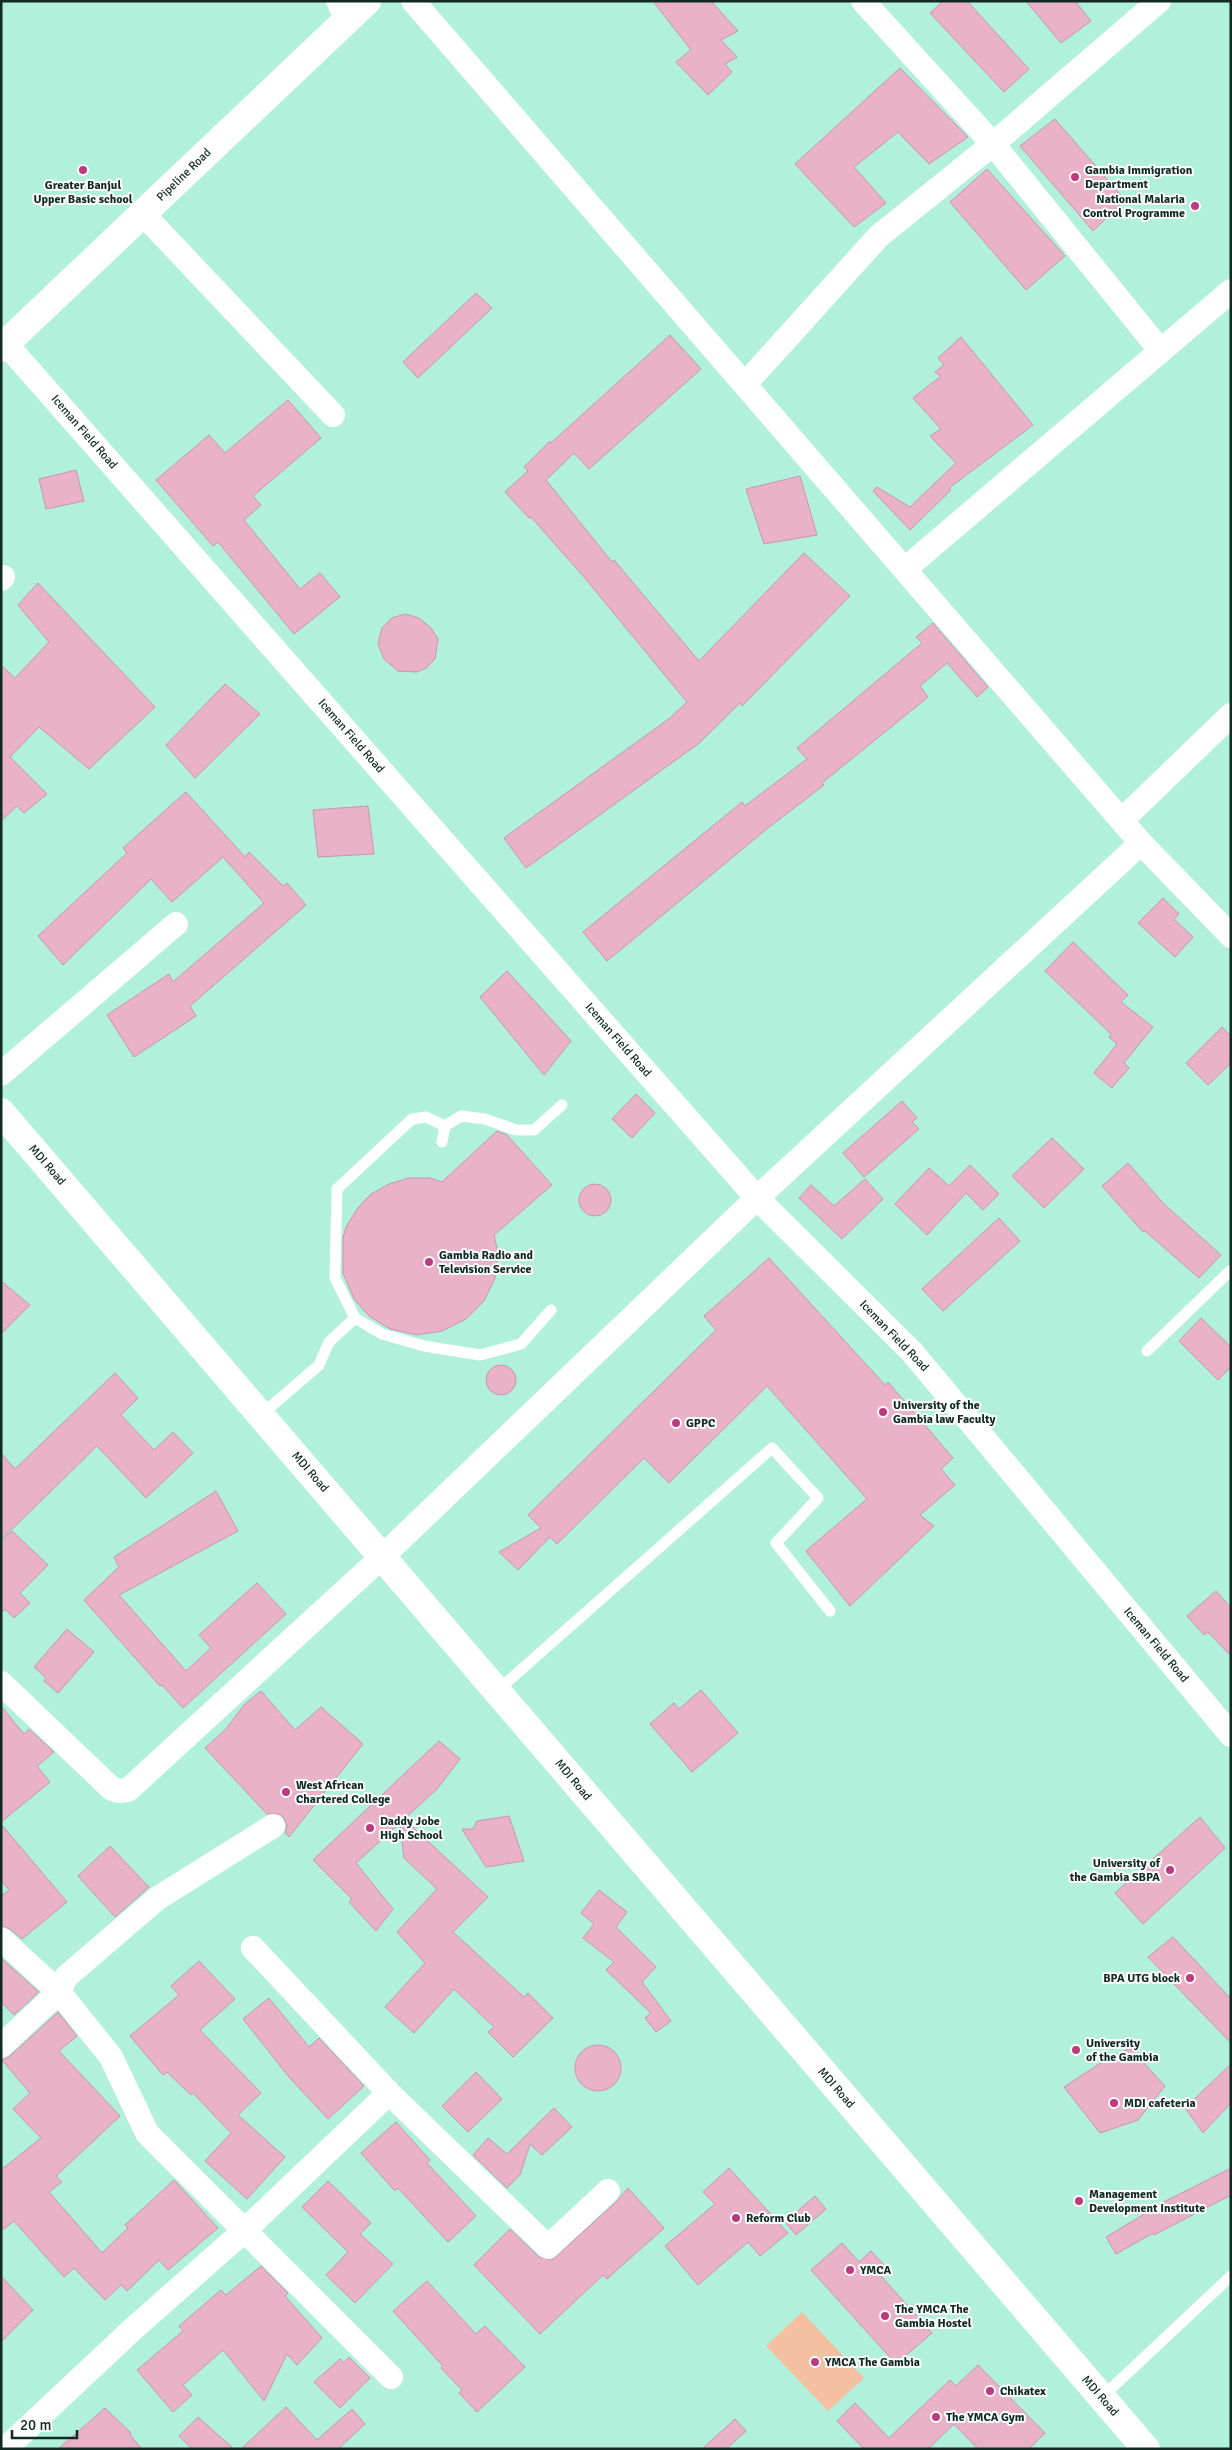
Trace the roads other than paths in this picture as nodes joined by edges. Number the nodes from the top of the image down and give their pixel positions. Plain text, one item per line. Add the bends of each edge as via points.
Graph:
1 (367, 1) edge
2 (414, 1) edge
3 (863, 1) edge
4 (1159, 1) edge
5 (342, 10) edge
6 (993, 144) junction
7 (143, 214) junction
8 (1231, 291) edge
9 (4, 346) edge
10 (1160, 350) junction
11 (746, 383) junction
12 (334, 416) dead end
13 (905, 569) junction
14 (1231, 715) edge
15 (1122, 820) junction
16 (1141, 843) junction
17 (176, 924) dead end
18 (1231, 936) edge
19 (1, 1074) edge
20 (562, 1104) dead end
21 (1, 1112) edge
22 (445, 1126) junction
23 (442, 1142) dead end
24 (757, 1198) junction
25 (1231, 1270) edge
26 (551, 1310) dead end
27 (355, 1318) junction
28 (1147, 1351) dead end
29 (262, 1415) junction
30 (383, 1556) junction
31 (830, 1611) dead end
32 (1, 1683) edge
33 (497, 1691) junction
34 (1231, 1735) edge
35 (273, 1826) dead end
36 (1, 1939) edge
37 (253, 1948) dead end
38 (59, 1992) junction
39 (1, 2046) edge
40 (389, 2093) junction
41 (608, 2191) dead end
42 (244, 2231) junction
43 (1231, 2276) edge
44 (391, 2376) dead end
45 (1102, 2398) junction
46 (5, 2449) edge
47 (1146, 2449) edge

1 - 5 street, Pipeline Road
2 - 11 street
3 - 6 street
4 - 6 street
5 - 7 street, Pipeline Road
6 - 10 street
6 - 11 street via 879,236
7 - 9 street, Pipeline Road
7 - 12 street
8 - 10 street
9 - 24 street, Iceman Field Road
10 - 13 street
11 - 13 street
13 - 15 street
14 - 15 street
15 - 16 street
16 - 18 street
16 - 24 street
17 - 19 street
20 - 22 lane via 534,1130 516,1130 484,1119 462,1116
21 - 29 street, MDI Road
22 - 23 lane
22 - 27 lane via 426,1117 412,1119 337,1189 335,1278
24 - 30 street
24 - 34 street, Iceman Field Road via 912,1352
25 - 28 lane
26 - 27 lane via 521,1344 480,1354 424,1346 382,1334
27 - 29 lane via 328,1342 319,1365
29 - 30 street, MDI Road
30 - 32 street via 128,1790 112,1789
30 - 33 street, MDI Road
31 - 33 lane via 776,1542 818,1498 772,1448
33 - 45 street, MDI Road
35 - 38 street via 158,1898 66,1977
36 - 38 street
37 - 40 street
38 - 39 street
38 - 42 street via 111,2057 147,2133
40 - 41 street via 548,2247
40 - 42 street
42 - 44 street
42 - 46 street via 126,2335
43 - 45 lane
45 - 47 street, MDI Road

